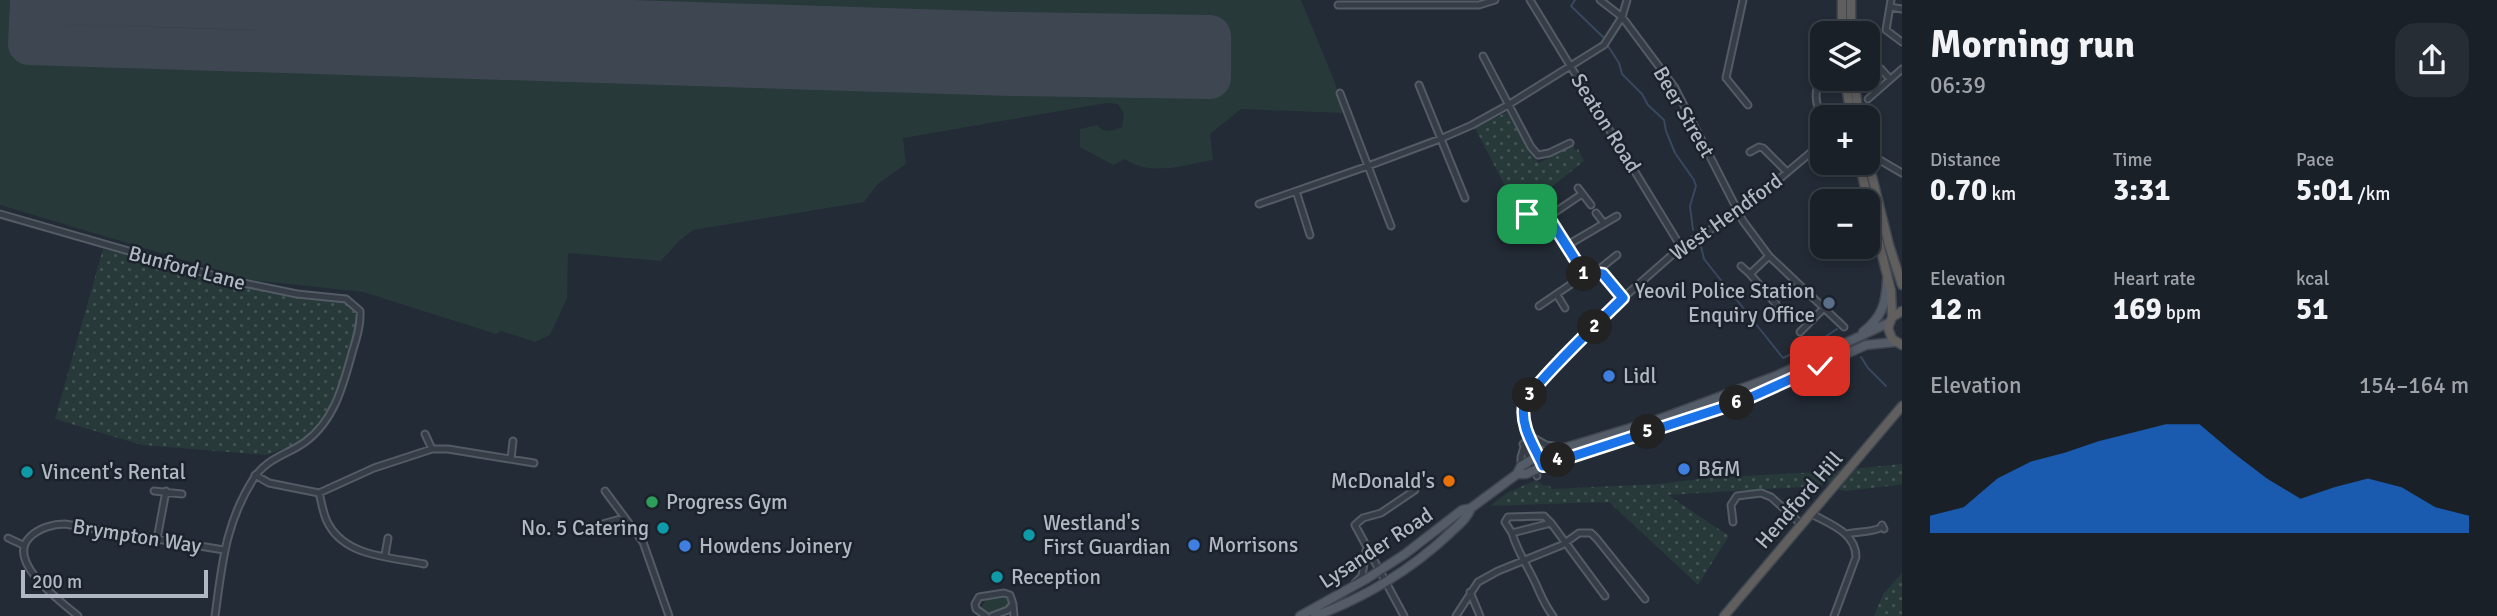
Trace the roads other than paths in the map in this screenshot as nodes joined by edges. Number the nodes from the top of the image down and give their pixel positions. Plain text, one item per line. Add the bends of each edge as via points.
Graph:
1 (1495, 0) edge
2 (1530, 0) edge
3 (1600, 0) edge
4 (1627, 0) edge
5 (1743, 0) edge
6 (1842, 0) edge
7 (1851, 0) edge
8 (1890, 3) edge
9 (1338, 5) dead end
10 (1902, 9) edge
11 (1622, 17) junction
12 (1842, 21) edge
13 (1851, 21) edge
14 (1902, 43) edge
15 (1483, 56) dead end
16 (1571, 67) junction
17 (1880, 68) edge
18 (1901, 73) edge
19 (1726, 78) junction
20 (1890, 79) junction
21 (1717, 82) dead end
22 (1419, 85) dead end
23 (1340, 93) dead end
24 (1868, 99) dead end
25 (1508, 105) junction
26 (1748, 105) dead end
27 (1440, 139) junction
28 (1570, 142) dead end
29 (1750, 152) dead end
30 (1810, 153) edge
31 (1880, 160) edge
32 (1368, 166) junction
33 (1787, 172) junction
34 (1902, 173) edge
35 (1863, 175) edge
36 (1872, 175) edge
37 (1296, 191) junction
38 (1465, 198) dead end
39 (1259, 204) dead end
40 (1591, 205) dead end
41 (1740, 212) junction
42 (1596, 213) dead end
43 (0, 214) edge
44 (1505, 215) dead end
45 (1616, 216) dead end
46 (1549, 218) junction
47 (1603, 222) junction
48 (1510, 224) junction
49 (1391, 226) dead end
50 (1515, 231) dead end
51 (1310, 235) dead end
52 (1566, 246) junction
53 (1681, 247) junction
54 (1617, 255) dead end
55 (1769, 256) junction
56 (1741, 266) dead end
57 (1597, 271) junction
58 (1750, 274) junction
59 (1887, 274) junction
60 (1585, 275) junction
61 (1902, 285) edge
62 (1557, 295) junction
63 (1623, 298) junction
64 (1776, 304) dead end
65 (1539, 306) dead end
66 (1565, 308) dead end
67 (1824, 308) junction
68 (1902, 311) edge
69 (1890, 320) junction
70 (1791, 326) dead end
71 (1844, 327) dead end
72 (1859, 337) junction
73 (1900, 345) edge
74 (1902, 406) edge
75 (425, 434) dead end
76 (1528, 434) junction
77 (513, 441) dead end
78 (1524, 444) junction
79 (1568, 446) junction
80 (432, 449) junction
81 (1534, 458) junction
82 (511, 459) junction
83 (534, 463) dead end
84 (1519, 470) junction
85 (1538, 470) junction
86 (255, 475) junction
87 (1415, 490) dead end
88 (154, 491) dead end
89 (166, 491) junction
90 (605, 491) dead end
91 (319, 493) junction
92 (182, 494) dead end
93 (1471, 508) junction
94 (1810, 513) junction
95 (624, 518) junction
96 (1732, 522) dead end
97 (1550, 523) junction
98 (1801, 524) junction
99 (599, 525) dead end
100 (1884, 529) dead end
101 (1512, 533) junction
102 (1847, 534) junction
103 (8, 538) dead end
104 (388, 538) dead end
105 (157, 539) junction
106 (1566, 542) junction
107 (23, 545) junction
108 (1367, 549) junction
109 (225, 550) junction
110 (385, 555) junction
111 (1522, 561) junction
112 (424, 564) dead end
113 (1377, 570) junction
114 (1385, 582) junction
115 (1350, 588) junction
116 (1470, 592) junction
117 (1605, 596) dead end
118 (1645, 599) dead end
119 (1013, 604) junction
120 (78, 616) edge
121 (215, 616) edge
122 (669, 616) edge
123 (986, 616) edge
124 (992, 616) edge
125 (1014, 616) edge
126 (1300, 616) edge
127 (1315, 616) edge
128 (1404, 616) edge
129 (1456, 616) edge
130 (1480, 616) edge
131 (1553, 616) edge
132 (1724, 616) edge
133 (1834, 616) edge

1 - 9 street via 1479,5
2 - 16 street, Seaton Road
3 - 11 street, Beer Street
4 - 11 street
5 - 19 street
6 - 12 highway
7 - 13 highway
8 - 10 street
8 - 14 street via 1886,30
11 - 16 street via 1604,45
11 - 41 street, Beer Street via 1675,88
15 - 25 street
16 - 25 street
16 - 53 street, Seaton Road
17 - 20 street
18 - 20 street
19 - 21 street
19 - 26 street
20 - 24 street
22 - 27 street
23 - 32 street
25 - 27 street
25 - 28 street via 1538,155
27 - 32 street
27 - 38 street
29 - 33 street via 1763,148
30 - 33 street, West Hendford
31 - 34 street
32 - 37 street
32 - 49 street
33 - 41 street, West Hendford
35 - 59 highway
36 - 61 highway
37 - 39 street
37 - 51 street
40 - 46 street via 1580,191
41 - 53 street, West Hendford
41 - 55 street, Beer Street
42 - 47 street
43 - 86 street, Bunford Lane via 229,280 346,299 360,312 343,387 327,419 303,443 269,460
44 - 48 street
45 - 47 street
46 - 48 street via 1539,223 1527,214
46 - 52 street
47 - 52 street
48 - 50 street
52 - 60 street
53 - 63 street, West Hendford
54 - 57 street
55 - 58 street
55 - 67 street, Beer Street
56 - 58 street
57 - 60 street
57 - 63 street
58 - 64 street via 1763,296
59 - 69 highway
59 - 72 main road via 1884,306
60 - 62 street
62 - 65 street
62 - 66 street
63 - 76 street, West Hendford via 1524,402
67 - 70 street via 1801,333
67 - 71 street, Beer Street
68 - 69 highway
69 - 72 main road, Lysander Road
69 - 73 highway via 1890,336
72 - 79 main road, Lysander Road via 1776,376 1657,420
73 - 85 main road, Lysander Road via 1866,345 1740,402
74 - 94 highway, Hendford Hill
75 - 80 street
76 - 78 street
76 - 79 street via 1546,445
76 - 81 street, West Hendford
77 - 82 street
78 - 81 street
78 - 84 street
79 - 81 main road, Lysander Road
80 - 82 street
80 - 91 street
81 - 84 main road, Lysander Road
81 - 85 street
82 - 83 street
84 - 85 main road, Lysander Road via 1526,474
84 - 93 main road, Lysander Road
86 - 91 street via 269,483
86 - 109 street via 236,509
87 - 108 street via 1355,525
88 - 89 street
89 - 92 street
89 - 105 street
90 - 95 street
91 - 110 street via 327,523 339,539 357,550
93 - 113 main road, Lysander Road
93 - 114 main road, Lysander Road via 1434,548
94 - 98 highway, Hendford Hill
94 - 102 street
95 - 99 street
95 - 122 street via 643,542
96 - 98 street via 1731,505 1737,496 1761,494 1771,497
97 - 101 street
97 - 101 street via 1544,516 1508,517 1505,522
97 - 106 street
98 - 132 highway, Hendford Hill
100 - 102 street via 1881,525 1872,532
101 - 111 street
102 - 133 street via 1856,557
103 - 107 street
104 - 110 street
105 - 107 street, Brympton Way via 60,524 32,535
105 - 109 street, Brympton Way
106 - 111 street
106 - 117 street
106 - 118 street via 1579,533 1591,533
107 - 120 street via 22,554 32,573
108 - 113 street
108 - 115 street via 1362,576
109 - 121 street
110 - 112 street
111 - 116 street via 1498,570
111 - 131 street
113 - 114 street
113 - 115 main road, Lysander Road
114 - 127 main road, Lysander Road
114 - 128 street
115 - 126 main road, Lysander Road
116 - 129 street
116 - 130 street
119 - 123 street via 1007,593 983,595 975,606
119 - 124 street
119 - 125 street

